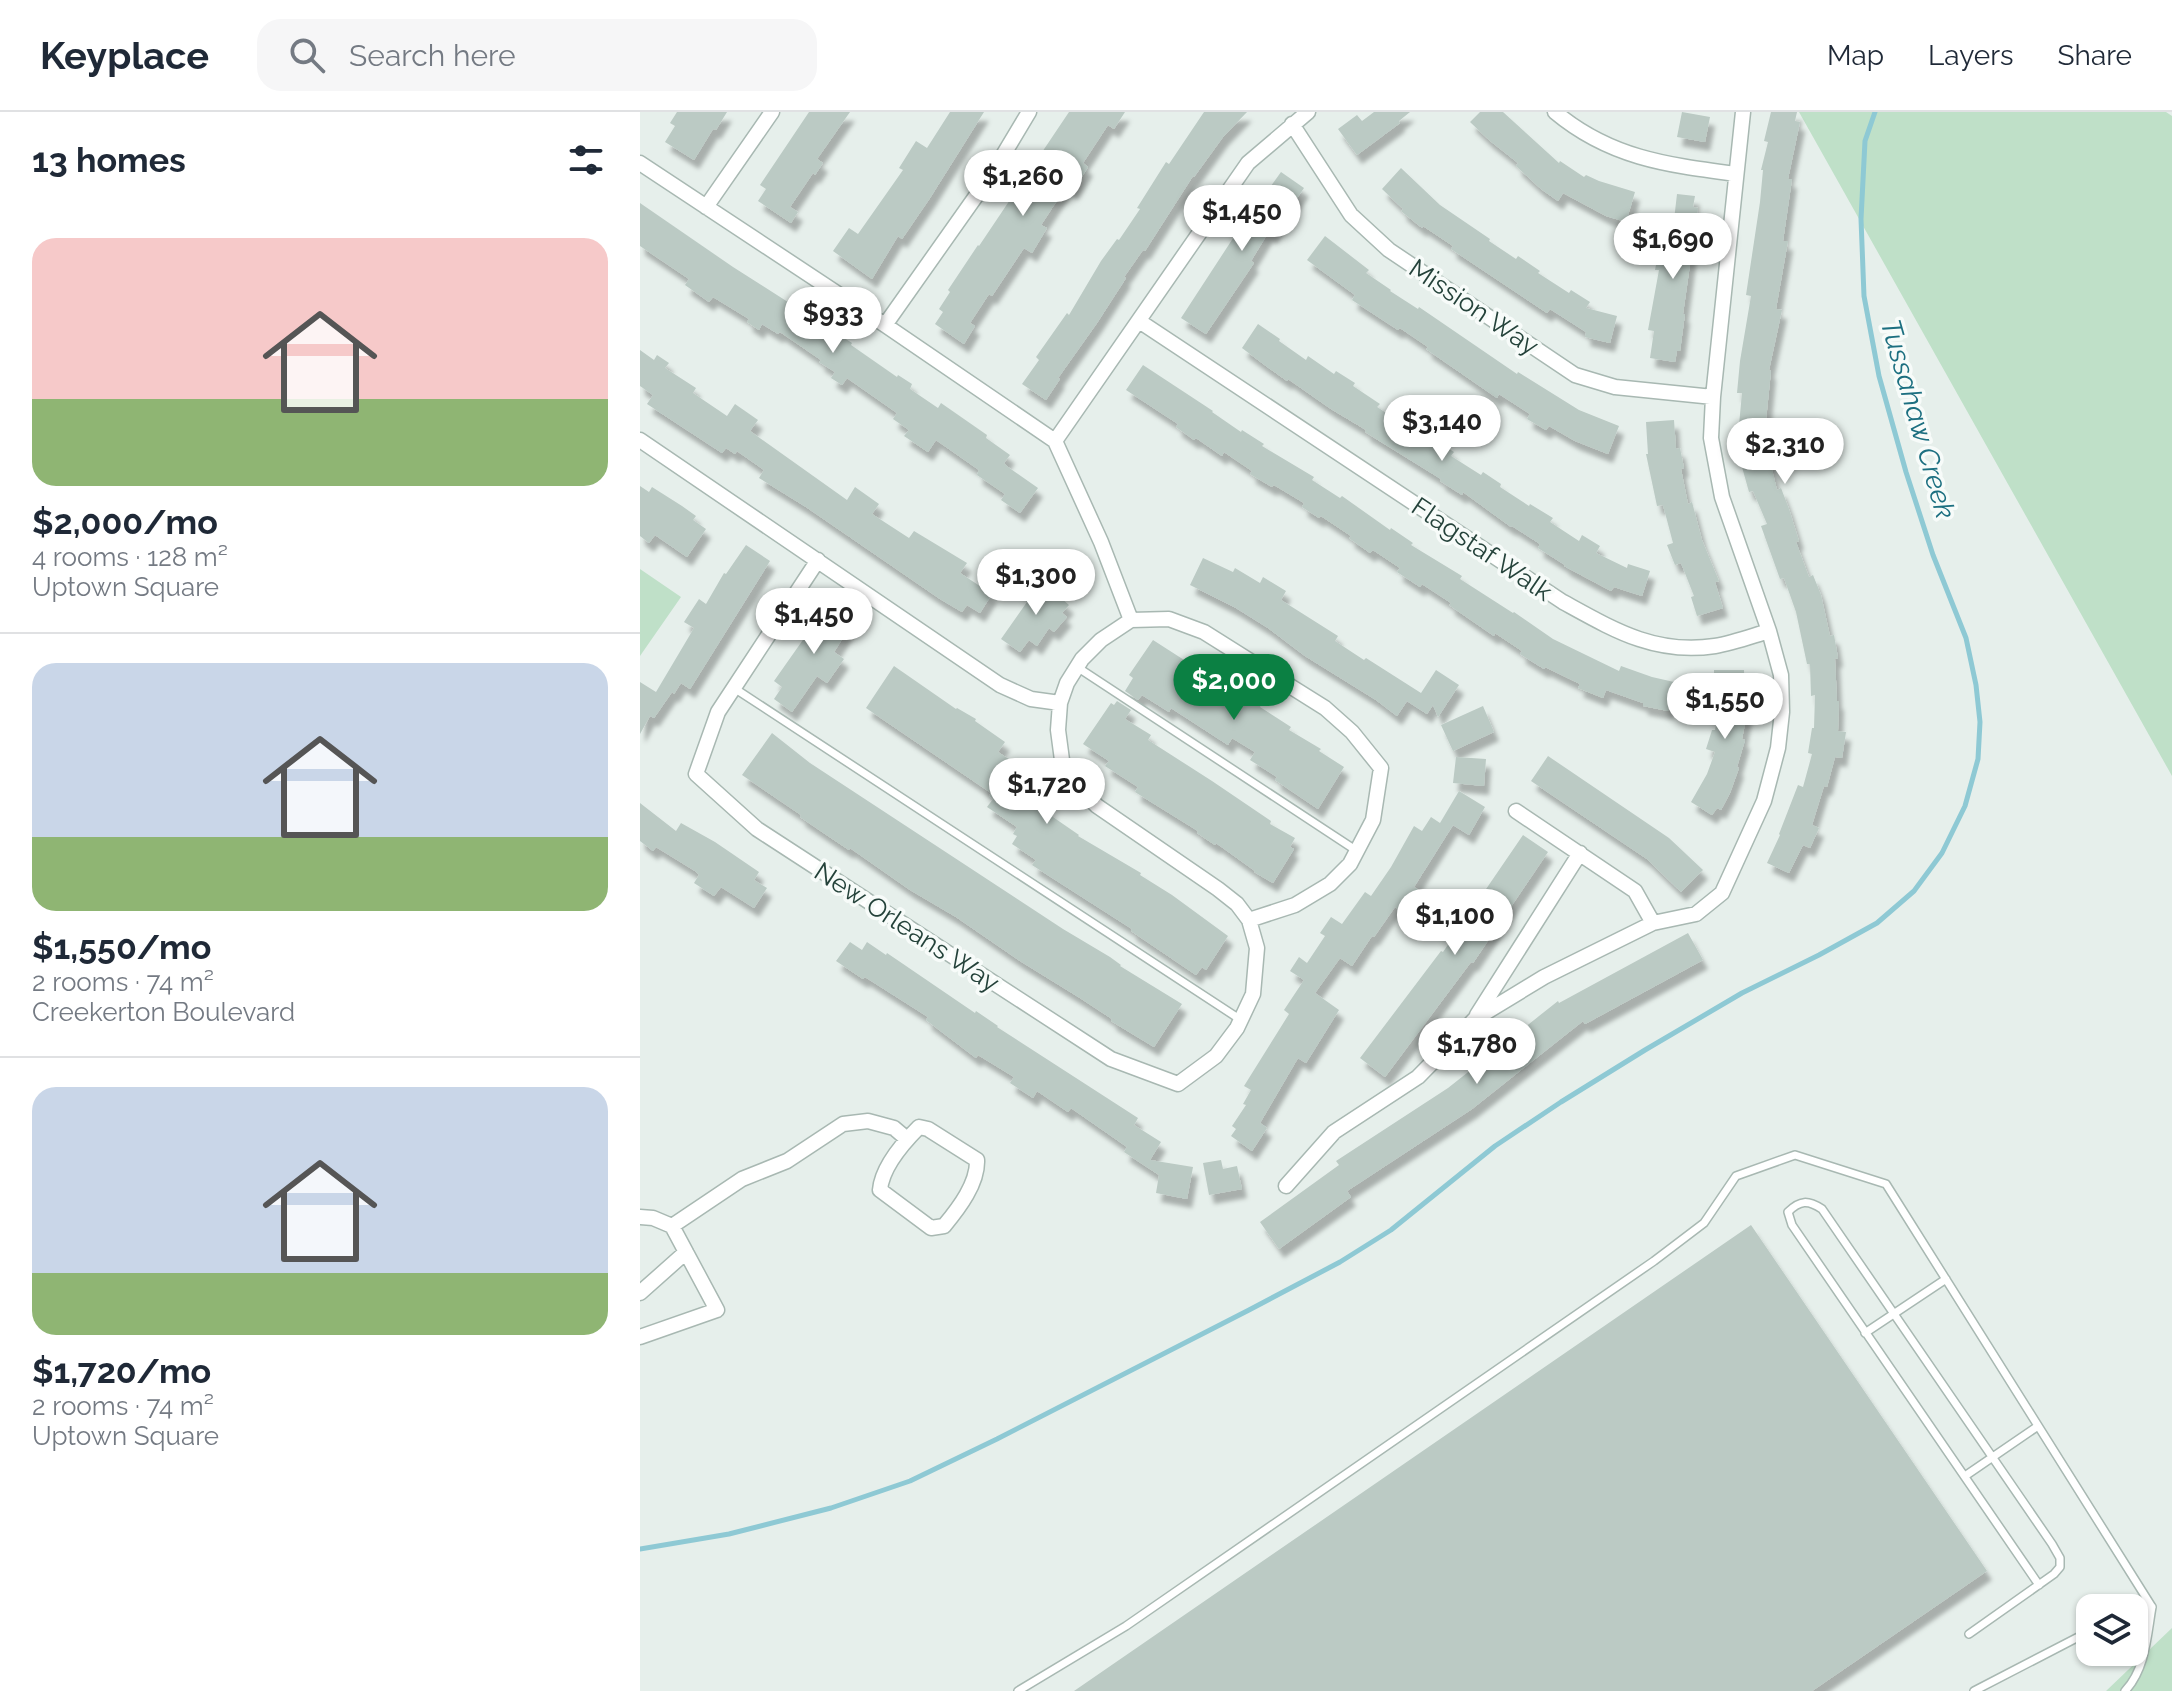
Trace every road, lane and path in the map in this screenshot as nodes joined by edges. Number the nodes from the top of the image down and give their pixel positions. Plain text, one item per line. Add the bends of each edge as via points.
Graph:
1 (772, 112) edge
2 (1029, 112) edge
3 (1308, 112) edge
4 (1555, 112) edge
5 (1743, 112) edge
6 (1292, 124) junction
7 (640, 163) edge
8 (1736, 174) junction
9 (706, 207) junction
10 (1139, 321) junction
11 (885, 325) junction
12 (1713, 397) junction
13 (640, 440) edge
14 (1055, 441) junction
15 (818, 560) junction
16 (1131, 620) junction
17 (1769, 631) junction
18 (1077, 667) junction
19 (732, 688) junction
20 (1060, 703) junction
21 (1516, 811) dead end
22 (1357, 851) junction
23 (1580, 853) junction
24 (1249, 920) junction
25 (1653, 923) junction
26 (1475, 1019) junction
27 (1241, 1020) junction
28 (907, 1139) junction
29 (1286, 1186) dead end
30 (646, 1218) edge
31 (672, 1226) junction
32 (640, 1229) edge
33 (686, 1252) junction
34 (1946, 1279) junction
35 (640, 1293) edge
36 (1894, 1314) junction
37 (1865, 1333) junction
38 (640, 1337) edge
39 (2038, 1426) junction
40 (1992, 1457) junction
41 (1965, 1476) junction
42 (2039, 1585) junction
43 (2152, 1607) junction
44 (2148, 1609) edge
45 (1969, 1634) dead end
46 (2076, 1638) edge
47 (1018, 1691) edge
48 (1974, 1691) edge
49 (2125, 1691) edge

1 - 9 street
2 - 11 street
3 - 6 street
4 - 8 street via 1588,135 1646,160
5 - 8 street
6 - 10 street via 1248,163
6 - 12 street, Mission Way via 1351,215 1389,250 1575,375 1615,387
7 - 9 street
8 - 12 street
9 - 11 street
10 - 14 street
10 - 17 street, Flagstaf Walk via 1563,602 1624,635 1679,648 1716,646
11 - 14 street
12 - 17 street via 1711,438 1722,497
13 - 15 street
14 - 16 street
15 - 19 street, New Orleans Way
15 - 20 street via 1000,685 1031,699
16 - 18 street via 1101,640
16 - 22 street via 1169,619 1204,632 1325,708 1352,732 1381,768 1373,820
17 - 25 street via 1781,675 1782,712 1764,801 1722,893 1696,914
18 - 20 street
18 - 22 lane
19 - 27 lane
19 - 27 street, New Orleans Way via 696,774 770,838 1111,1059 1178,1084 1216,1056
20 - 24 street via 1062,760 1077,786 1097,806 1218,889
21 - 23 street
22 - 24 street via 1330,884 1295,905
23 - 25 street via 1635,891
23 - 26 street
24 - 27 street, New Orleans Way via 1257,968
25 - 26 street via 1544,977
26 - 29 street via 1418,1077 1334,1132
28 - 28 street via 919,1127 928,1129 977,1160 978,1173 944,1226 931,1228 880,1190 881,1179
28 - 31 street via 894,1128 868,1121 843,1124 787,1161 742,1179
30 - 31 street
30 - 32 street
31 - 33 street
33 - 35 street
33 - 38 street via 717,1310
34 - 36 lane
34 - 39 lane
34 - 47 lane via 1886,1184 1795,1155 1736,1176 1704,1223 1654,1261 1126,1626
36 - 37 lane
36 - 37 lane via 1822,1209 1803,1202 1794,1206 1788,1212 1792,1225
36 - 40 lane
37 - 41 lane
39 - 40 lane
39 - 43 lane
40 - 41 lane
40 - 42 lane via 2060,1558 2060,1567
41 - 42 lane
42 - 45 lane
43 - 44 lane
43 - 49 lane via 2144,1657
46 - 48 lane

